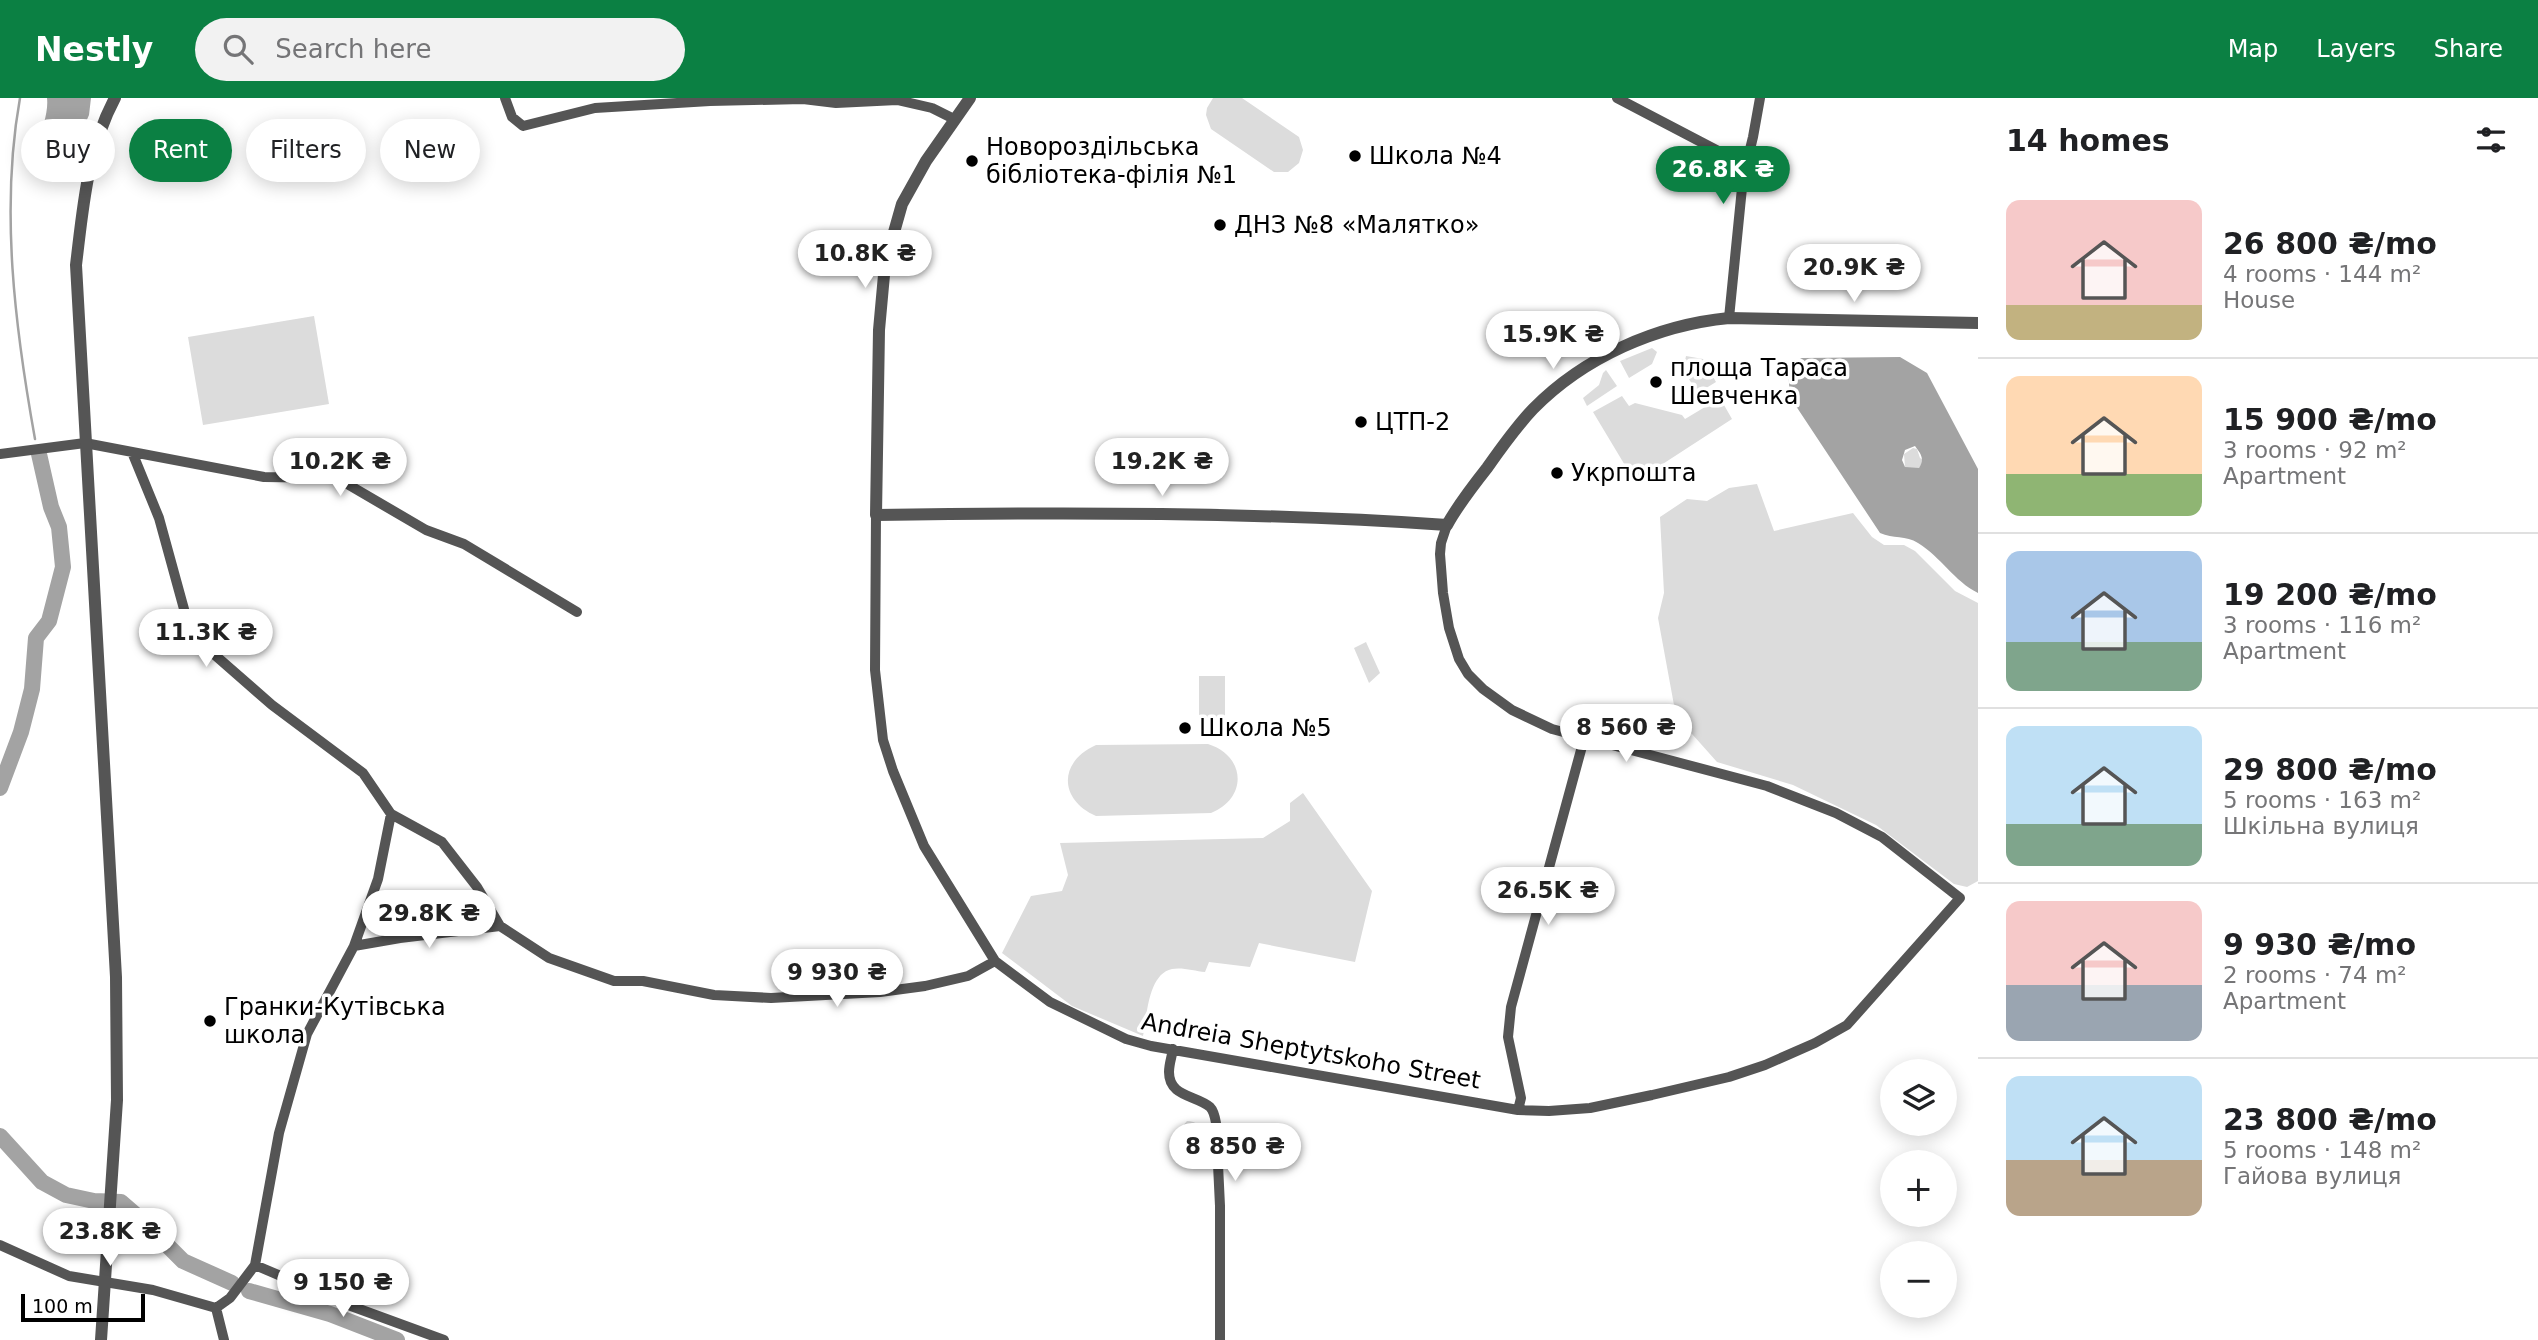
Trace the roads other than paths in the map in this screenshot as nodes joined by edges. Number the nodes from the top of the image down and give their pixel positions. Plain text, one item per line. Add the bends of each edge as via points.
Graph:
1 (115, 98) edge
2 (505, 98) edge
3 (970, 98) edge
4 (1617, 98) edge
5 (1760, 98) edge
6 (803, 99) edge
7 (594, 103) edge
8 (954, 119) junction
9 (1745, 165) junction
10 (1729, 318) junction
11 (1978, 323) edge
12 (85, 443) junction
13 (132, 452) junction
14 (0, 454) edge
15 (877, 515) junction
16 (1447, 525) junction
17 (577, 612) dead end
18 (1584, 738) junction
19 (391, 814) junction
20 (500, 926) junction
21 (354, 946) junction
22 (996, 961) junction
23 (1173, 1049) junction
24 (1518, 1110) junction
25 (0, 1245) edge
26 (255, 1265) junction
27 (104, 1283) junction
28 (216, 1308) junction
29 (101, 1340) edge
30 (224, 1340) edge
31 (444, 1340) edge
32 (1220, 1340) edge

1 - 12 street via 86,180 76,265
2 - 7 street via 512,117 523,126
3 - 8 street
4 - 9 street
5 - 9 street
6 - 7 street
6 - 8 street via 907,101
8 - 15 street via 902,204 885,264 879,330
9 - 10 street
10 - 11 street
10 - 16 street via 1679,326 1639,341 1566,381 1513,433
12 - 13 street
12 - 14 street
12 - 27 street via 116,976 117,1100
13 - 17 street via 264,477 337,478 426,530 464,544
13 - 19 street via 159,518 187,620 200,642 272,705 363,773
15 - 16 street via 1236,516
15 - 22 street, Andreia Sheptytskoho Street via 875,670 883,740 924,846
16 - 18 street via 1441,543 1443,593 1452,640 1468,674 1532,722
18 - 24 street via 1511,1007 1508,1037 1521,1098
18 - 24 street, Andreia Sheptytskoho Street via 1802,799 1882,837 1959,898 1847,1025 1815,1043 1729,1077 1640,1098 1590,1108
19 - 20 street via 442,842
19 - 21 street via 378,879
20 - 21 street
20 - 22 street via 549,958 614,981 643,981 714,995 771,998 880,992 968,976
21 - 26 street via 307,1034 279,1133
22 - 23 street, Andreia Sheptytskoho Street via 1049,1002 1126,1039
23 - 24 street, Andreia Sheptytskoho Street
23 - 32 street via 1169,1072 1174,1087 1207,1105 1216,1123
25 - 27 street via 69,1276
26 - 28 street via 230,1298
26 - 31 street
27 - 28 street via 153,1290
27 - 29 street
28 - 30 street

